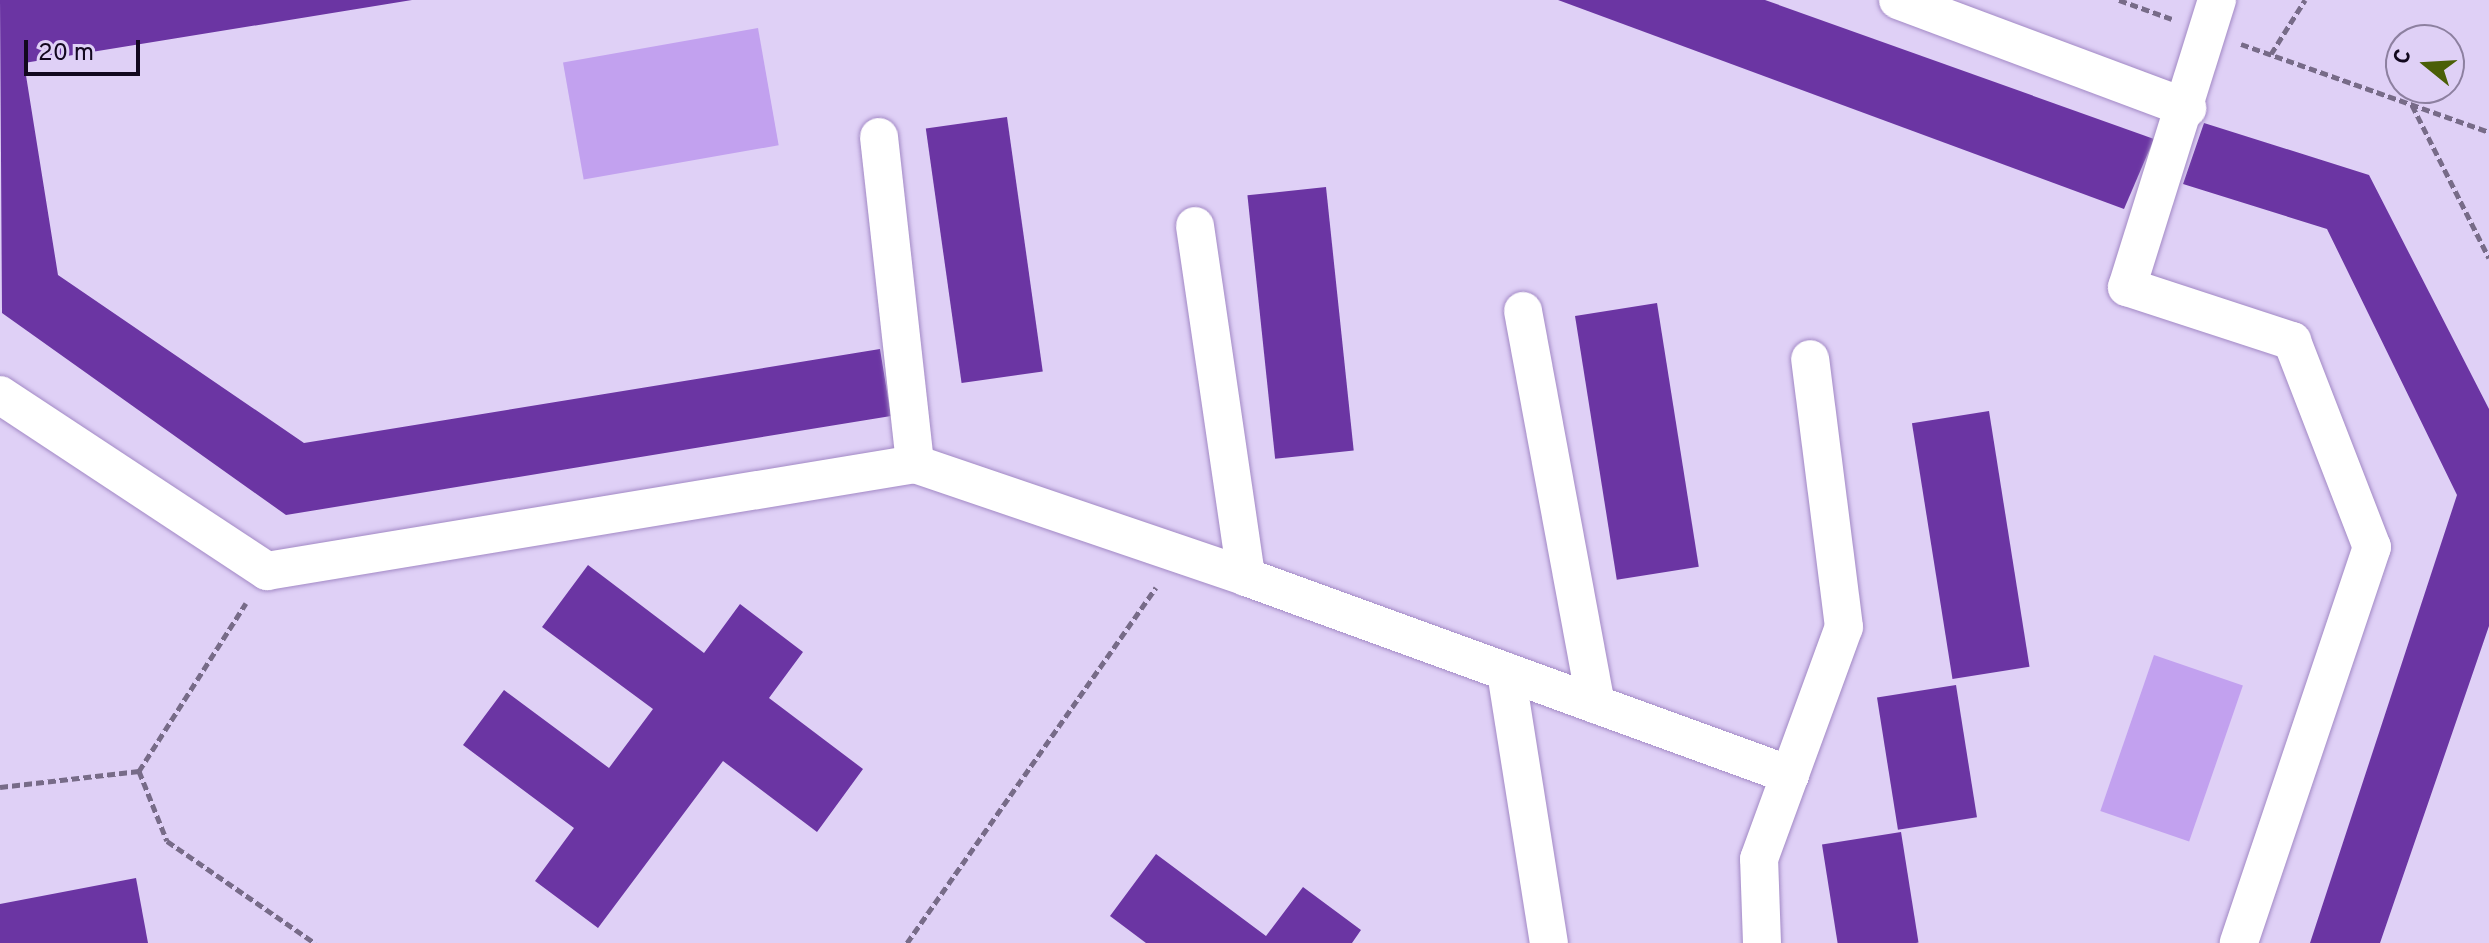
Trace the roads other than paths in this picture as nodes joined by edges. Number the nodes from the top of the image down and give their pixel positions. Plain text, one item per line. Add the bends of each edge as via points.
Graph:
1 (1898, 0) edge
2 (2211, 15) edge
3 (2187, 108) junction
4 (879, 137) dead end
5 (1195, 226) dead end
6 (1523, 311) dead end
7 (1810, 359) dead end
8 (0, 395) edge
9 (915, 464) junction
10 (1246, 577) junction
11 (1506, 672) junction
12 (1596, 704) junction
13 (1790, 775) junction
14 (1549, 943) edge
15 (1762, 943) edge
16 (2239, 943) edge

1 - 3 lane
2 - 3 lane
3 - 16 lane via 2127,287 2292,341 2372,547
4 - 9 lane
5 - 10 lane
6 - 12 lane
7 - 13 lane via 1844,627
8 - 9 lane via 267,571
9 - 10 lane
10 - 11 lane
11 - 12 lane
11 - 14 lane
12 - 13 lane
13 - 15 lane via 1759,859

